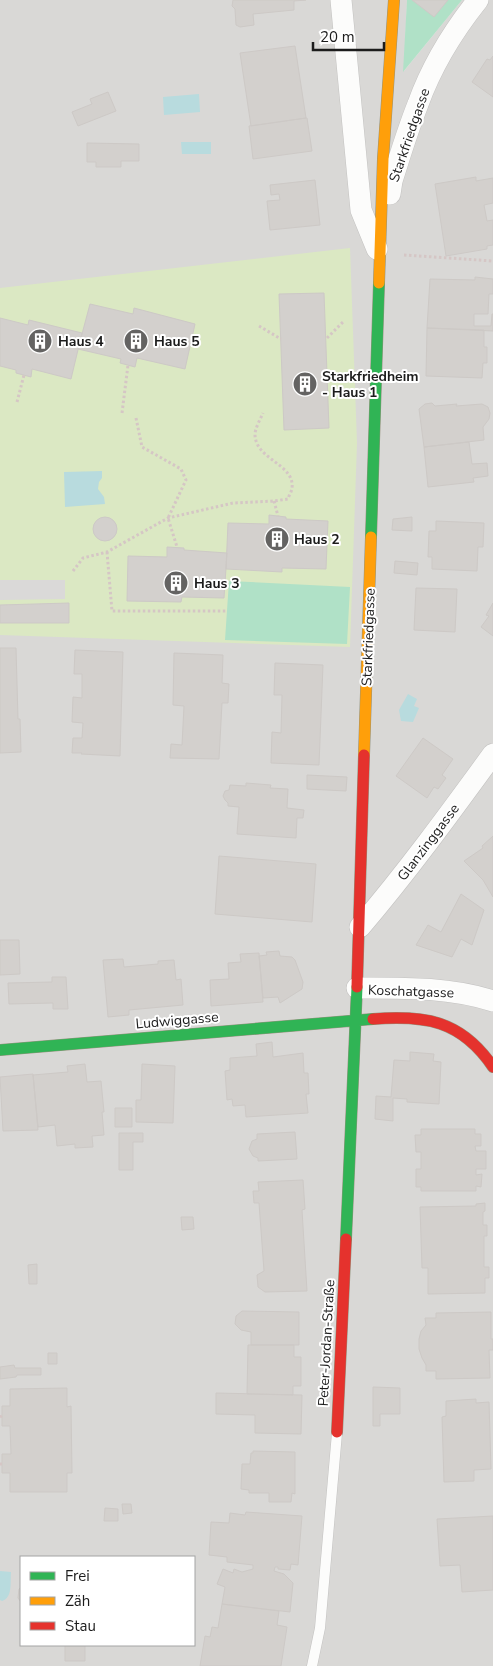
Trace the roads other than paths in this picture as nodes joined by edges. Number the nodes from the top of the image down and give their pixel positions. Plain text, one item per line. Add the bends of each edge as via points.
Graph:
1 (341, 0) edge
2 (394, 0) edge
3 (478, 0) edge
4 (379, 254) junction
5 (493, 754) edge
6 (360, 927) junction
7 (358, 988) junction
8 (493, 1001) edge
9 (356, 1020) junction
10 (0, 1050) edge
11 (493, 1067) edge
12 (337, 1432) joint
13 (312, 1666) edge

1 - 4 street, Starkfriedgasse via 362,210
2 - 4 street, Starkfriedgasse
3 - 4 street, Starkfriedgasse via 438,61 418,102 392,181
4 - 6 street, Starkfriedgasse
5 - 6 street, Glanzinggasse via 440,828
6 - 7 street, Starkfriedgasse
7 - 8 street, Koschatgasse via 449,990
7 - 9 street, Starkfriedgasse
9 - 10 street, Ludwiggasse
9 - 11 street, Ludwiggasse via 412,1017 439,1023 460,1032 477,1046
9 - 12 street, Peter-Jordan-Straße
12 - 13 lane, Peter-Jordan-Straße via 320,1628

